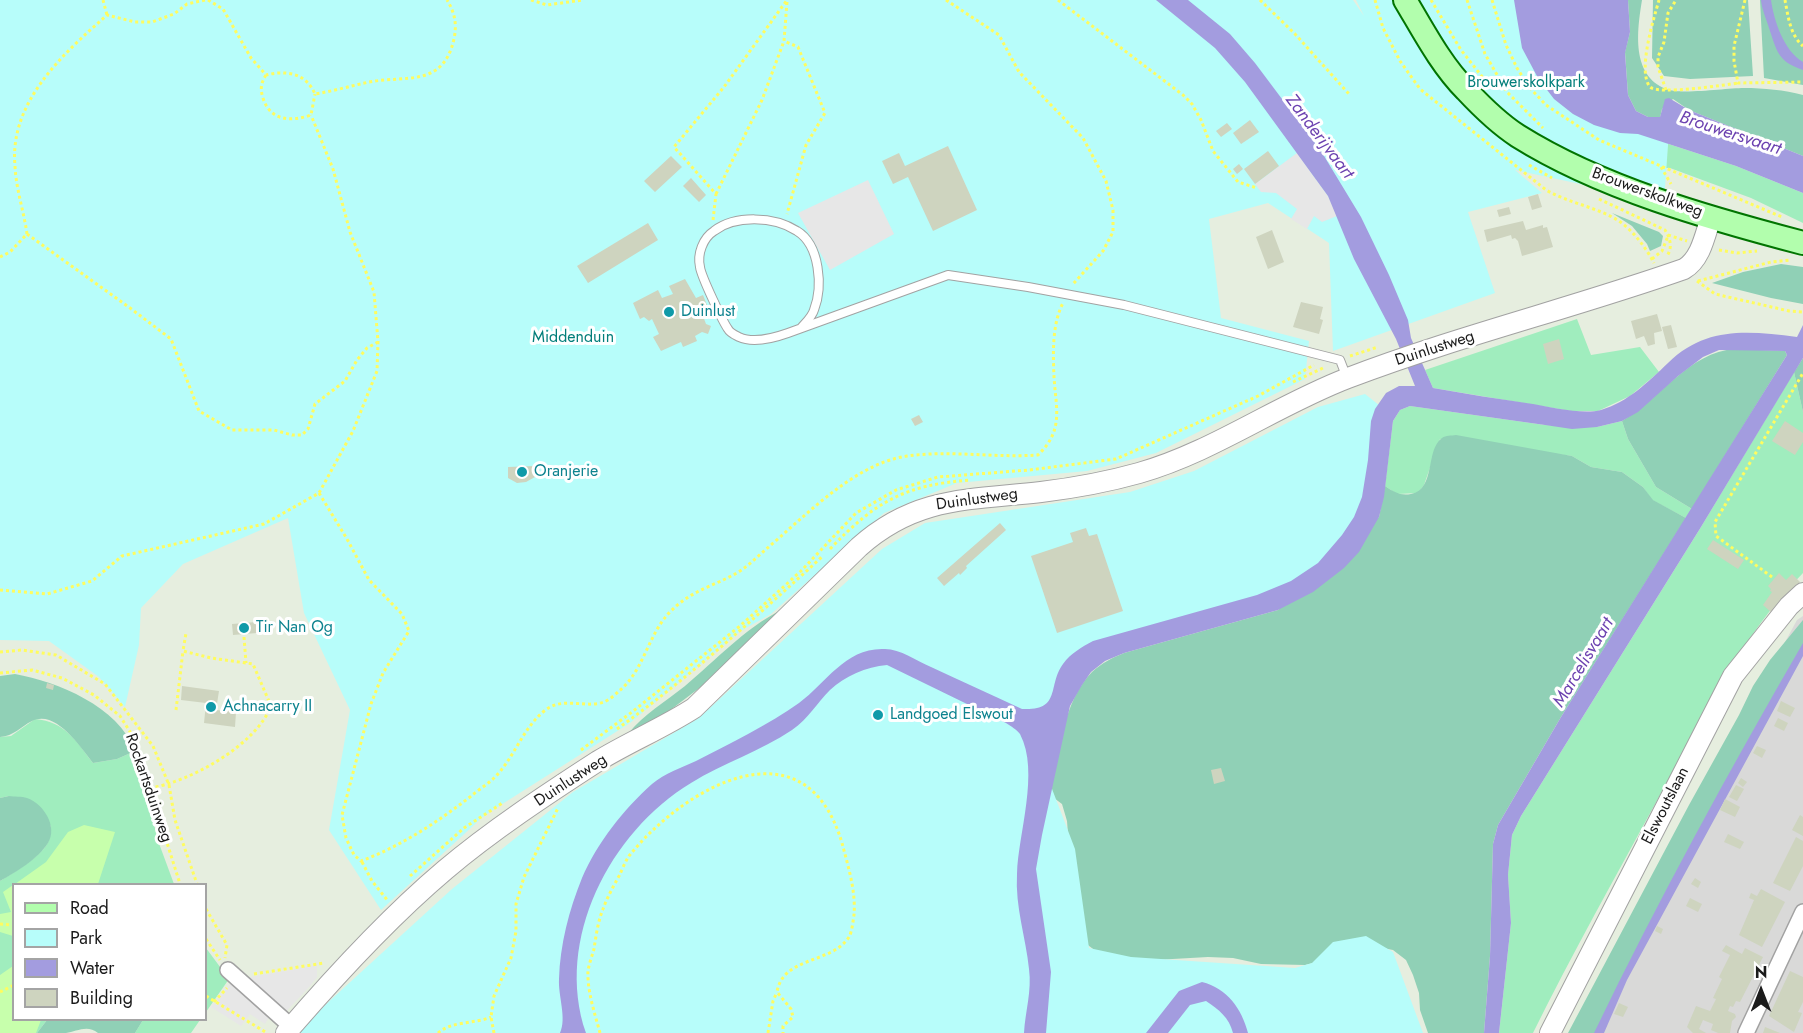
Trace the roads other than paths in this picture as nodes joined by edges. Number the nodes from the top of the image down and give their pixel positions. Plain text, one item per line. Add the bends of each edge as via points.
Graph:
1 (1405, 0) edge
2 (1711, 217) junction
3 (1799, 252) edge
4 (801, 328) junction
5 (1347, 378) junction
6 (1803, 593) edge
7 (1803, 912) edge
8 (226, 968) road end
9 (285, 1027) edge
10 (1550, 1033) edge
11 (1746, 1033) edge

1 - 2 main road, Brouwerskolkweg via 1465,89 1516,135 1606,181
2 - 3 main road
2 - 5 street, Duinlustweg via 1691,278 1657,266
4 - 4 lane via 758,340 741,338 729,331 700,267 700,252 712,232 743,220 758,220 784,225 801,234 817,264 819,280 814,313
4 - 5 lane via 948,275 1176,317 1340,360
5 - 9 street, Duinlustweg via 1202,449 1139,473 1069,488 942,503 899,518 877,531 694,708 600,760 444,871
6 - 10 street, Elswoutslaan via 1733,676
7 - 11 street
8 - 9 street

